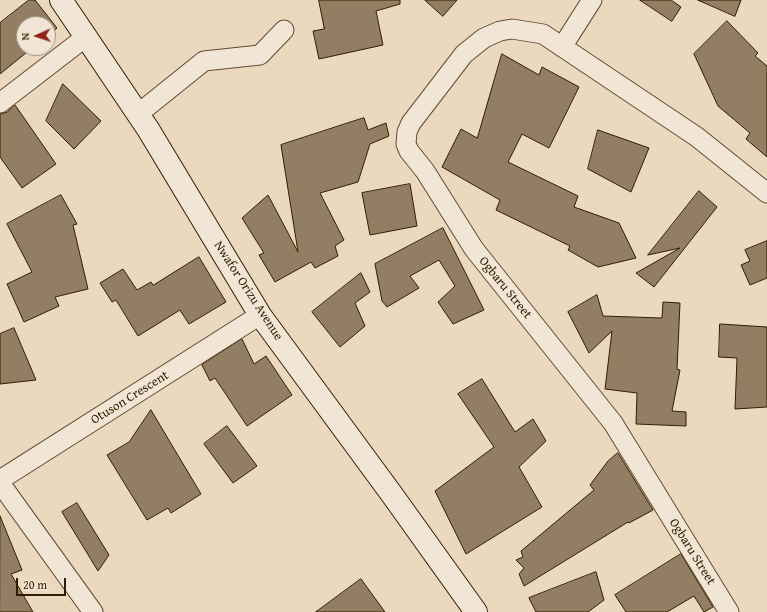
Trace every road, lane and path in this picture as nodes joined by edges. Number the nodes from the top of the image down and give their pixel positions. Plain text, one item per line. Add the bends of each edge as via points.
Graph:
1 (61, 0) edge
2 (592, 0) edge
3 (284, 30) dead end
4 (87, 36) junction
5 (562, 47) junction
6 (0, 103) edge
7 (138, 114) junction
8 (767, 193) edge
9 (260, 315) junction
10 (0, 480) edge
11 (0, 483) edge
12 (93, 612) edge
13 (476, 612) edge
14 (729, 612) edge

1 - 4 street, Nwafor Orizu Avenue
2 - 5 street
3 - 7 street via 260,55 204,61
4 - 6 street
4 - 7 street, Nwafor Orizu Avenue
5 - 8 street, Ogbaru Street via 697,137
5 - 14 street, Ogbaru Street via 543,34 526,30 500,31 484,38 464,54 411,123 406,144 474,249 613,423
7 - 9 street, Nwafor Orizu Avenue
9 - 10 street, Otuson Crescent
9 - 13 street, Nwafor Orizu Avenue
11 - 12 street

